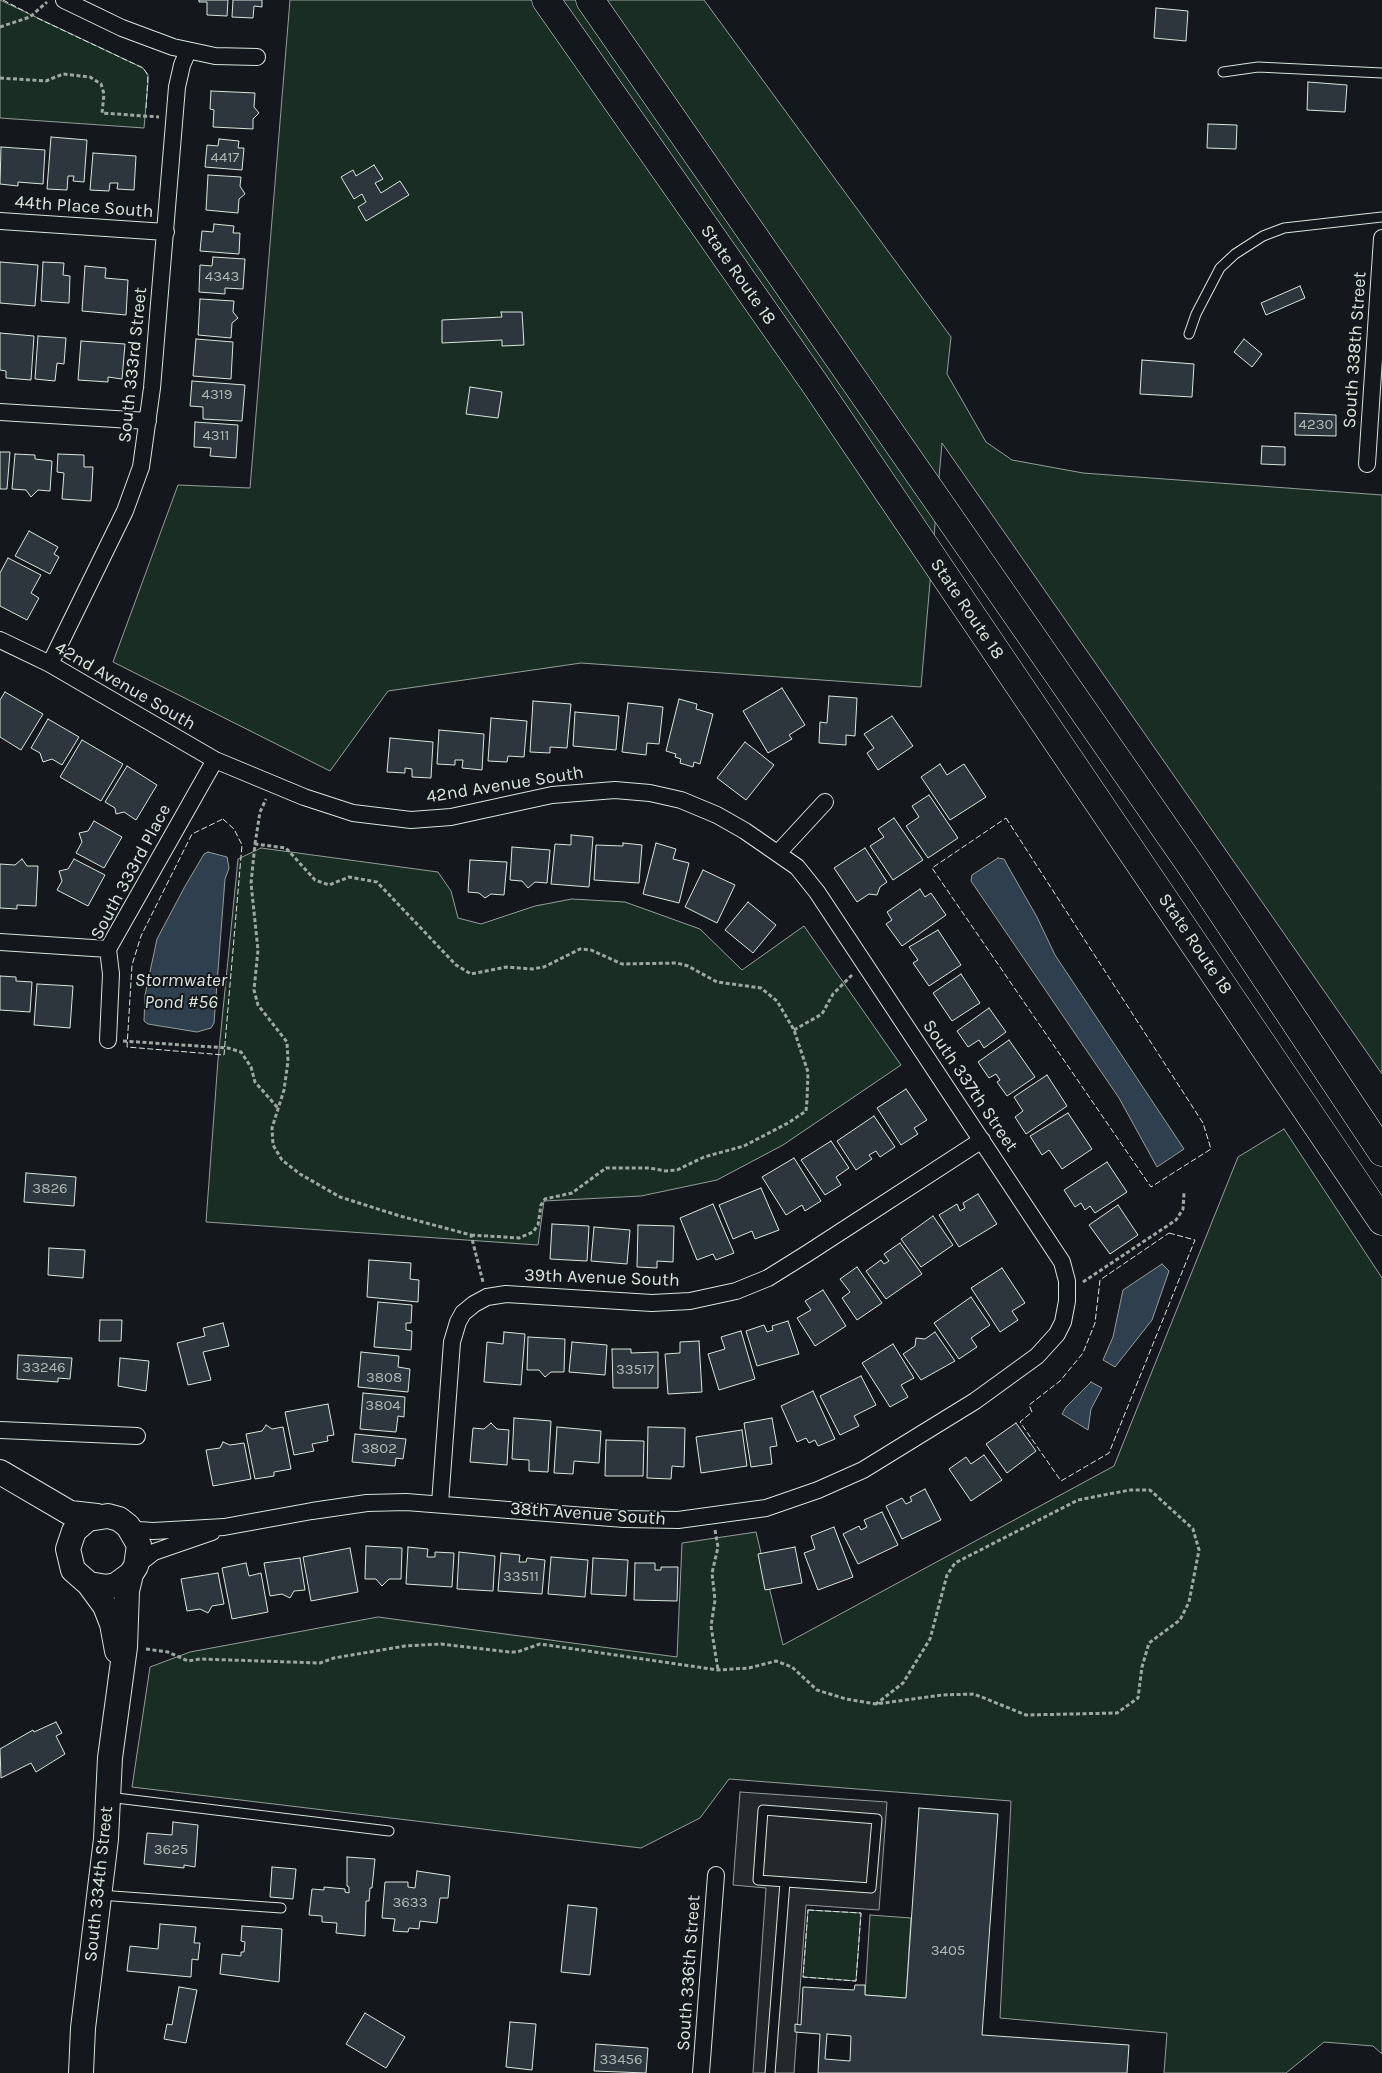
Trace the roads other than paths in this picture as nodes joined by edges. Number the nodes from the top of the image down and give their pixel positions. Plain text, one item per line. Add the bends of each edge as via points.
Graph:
1 (64, 0) edge
2 (546, 0) edge
3 (590, 0) edge
4 (188, 52) junction
5 (257, 57) dead end
6 (1222, 72) dead end
7 (1382, 73) edge
8 (1382, 216) edge
9 (0, 221) edge
10 (166, 232) junction
11 (1382, 238) edge
12 (1189, 334) dead end
13 (0, 412) edge
14 (148, 422) junction
15 (1367, 464) dead end
16 (0, 640) edge
17 (50, 664) junction
18 (215, 760) junction
19 (825, 802) dead end
20 (778, 853) junction
21 (816, 892) joint
22 (0, 942) edge
23 (108, 950) junction
24 (108, 1040) road end
25 (982, 1140) junction
26 (1382, 1152) edge
27 (1382, 1222) edge
28 (1066, 1310) joint
29 (0, 1430) edge
30 (137, 1436) dead end
31 (10, 1478) edge
32 (440, 1503) junction
33 (97, 1516) junction
34 (128, 1526) junction
35 (224, 1527) junction
36 (68, 1549) junction
37 (134, 1570) junction
38 (88, 1584) junction
39 (118, 1695) junction
40 (108, 1797) junction
41 (389, 1831) dead end
42 (716, 1875) dead end
43 (785, 1882) junction
44 (99, 1895) junction
45 (281, 1908) dead end
46 (81, 2073) edge
47 (701, 2073) edge
48 (770, 2073) edge

1 - 4 street via 122,28
2 - 27 highway, State Route 18 via 820,392
3 - 26 highway, State Route 18 via 1188,861
4 - 5 street
4 - 10 street, South 333rd Street via 179,75
6 - 7 lane via 1258,68
8 - 12 lane via 1284,228 1263,236 1220,268
9 - 10 street, 44th Place South
10 - 14 street, South 333rd Street
11 - 15 street, South 338th Street
13 - 14 street
14 - 17 street, South 333rd Street via 141,468 132,496
16 - 17 street, 42nd Avenue South
17 - 18 street, 42nd Avenue South
18 - 20 street, 42nd Avenue South via 353,813 411,820 471,814 568,792 615,790 650,793 696,806 745,831
18 - 23 street, South 333rd Place
19 - 20 street
20 - 21 street, 42nd Avenue South via 797,867
21 - 25 street, South 337th Street
22 - 23 street
23 - 24 street, South 333rd Place via 111,974
25 - 28 street, South 337th Street via 1062,1262 1068,1292
25 - 32 street, 39th Avenue South via 768,1278 736,1291 675,1302 522,1294 487,1297 474,1304 463,1313 454,1331
28 - 32 street, 38th Avenue South via 1057,1334 1038,1356 974,1401 863,1470 766,1508 678,1520 624,1519
29 - 30 street
31 - 33 street via 70,1513
31 - 36 street via 46,1513
32 - 35 street, 38th Avenue South via 368,1503
33 - 34 street via 108,1516
33 - 36 street via 88,1519 74,1532
34 - 35 street, 38th Avenue South via 153,1531
34 - 37 street via 139,1544
35 - 37 street, 38th Avenue South via 154,1552
36 - 38 street via 73,1570
37 - 38 street via 124,1581 107,1587
37 - 39 street, South 334th Street via 127,1591 125,1647
38 - 39 street, South 334th Street via 105,1606 117,1642
39 - 40 street, South 334th Street
40 - 41 lane
40 - 44 street, South 334th Street
42 - 47 street, South 336th Street
43 - 43 lane via 758,1880 763,1810 877,1819 872,1888
43 - 48 lane
44 - 45 lane
44 - 46 street, South 334th Street via 83,2028

